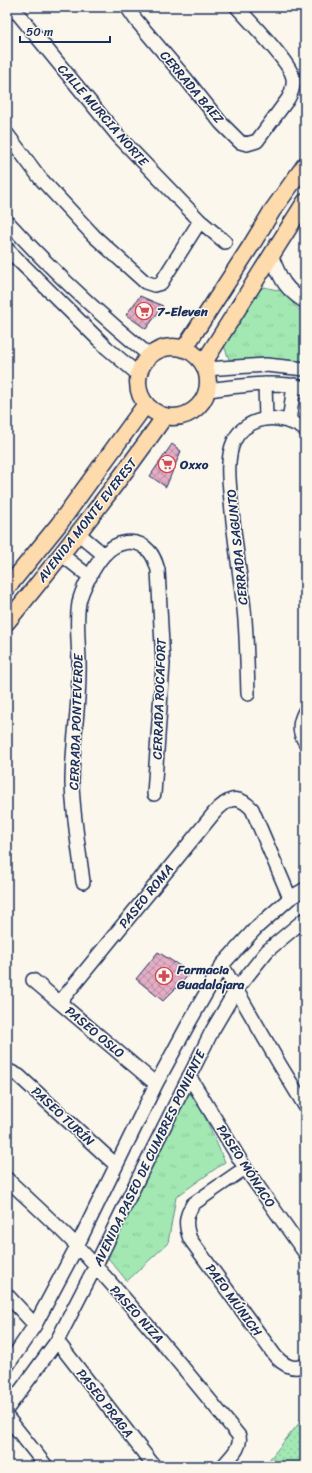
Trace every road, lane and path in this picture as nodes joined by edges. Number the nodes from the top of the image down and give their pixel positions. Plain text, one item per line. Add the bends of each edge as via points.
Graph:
1 (127, 7) edge
2 (237, 7) edge
3 (7, 12) edge
4 (7, 134) edge
5 (305, 165) edge
6 (305, 202) edge
7 (7, 221) edge
8 (200, 221) junction
9 (225, 242) dead end
10 (7, 249) edge
11 (271, 255) junction
12 (305, 302) edge
13 (184, 349) junction
14 (150, 356) junction
15 (204, 366) junction
16 (305, 369) edge
17 (139, 375) junction
18 (265, 384) junction
19 (300, 387) edge
20 (208, 390) junction
21 (146, 404) junction
22 (164, 416) junction
23 (278, 420) junction
24 (305, 430) edge
25 (79, 534) junction
26 (62, 555) junction
27 (101, 560) junction
28 (90, 577) junction
29 (7, 588) edge
30 (7, 622) edge
31 (248, 694) dead end
32 (305, 711) edge
33 (305, 742) edge
34 (154, 794) dead end
35 (83, 882) dead end
36 (305, 889) edge
37 (290, 898) junction
38 (303, 924) edge
39 (222, 965) junction
40 (33, 980) dead end
41 (236, 990) junction
42 (60, 1002) junction
43 (7, 1070) edge
44 (189, 1076) junction
45 (156, 1084) junction
46 (305, 1106) edge
47 (116, 1165) junction
48 (245, 1168) junction
49 (7, 1179) edge
50 (77, 1246) junction
51 (305, 1253) edge
52 (95, 1267) junction
53 (7, 1295) edge
54 (35, 1325) junction
55 (57, 1341) junction
56 (7, 1366) edge
57 (300, 1367) edge
58 (7, 1409) edge
59 (7, 1417) edge
60 (46, 1466) edge
61 (154, 1466) edge
62 (223, 1466) edge

1 - 2 street, CERRADA BAEZ via 221,123 240,142 247,144 257,140 288,99 293,84 292,73 281,56
3 - 8 street, CALLE MURCIA NORTE via 15,11 19,15 118,136
4 - 8 street via 40,178 89,230 145,282 161,282
5 - 13 main road via 272,211
6 - 11 main road
7 - 14 street via 31,248
8 - 9 street, CALLE MURCIA NORTE
10 - 17 street via 107,348
11 - 12 street via 281,279 292,293
11 - 15 main road
13 - 14 main road via 172,347
13 - 15 main road via 195,354
14 - 17 main road via 143,364
15 - 16 street via 266,365
15 - 20 main road
17 - 21 main road via 139,390
18 - 19 street
18 - 20 street
18 - 23 street
19 - 23 street
20 - 22 main road via 202,403 192,412 178,417
21 - 22 main road
21 - 29 main road, AVENIDA MONTE EVEREST via 59,524
22 - 25 main road, AVENIDA MONTE EVEREST
23 - 24 street via 301,426
23 - 31 street, CERRADA SAGUNTO via 251,423 241,430 233,441 230,456 230,488 244,610
25 - 26 main road, AVENIDA MONTE EVEREST
25 - 27 street
26 - 28 street
26 - 30 main road, AVENIDA MONTE EVEREST
27 - 28 street, CERRADA PONTEVERDE
27 - 34 street, CERRADA ROCAFORT via 116,545 127,542 138,544 148,550 155,559 158,570 163,664
28 - 35 street, CERRADA PONTEVERDE via 79,602 79,674 72,782
32 - 33 street via 300,719
36 - 37 street, AVENIDA PASEO DE CUMBRES PONIENTE
37 - 39 street, AVENIDA PASEO DE CUMBRES PONIENTE via 256,928
37 - 42 street, PASEO ROMA via 252,809 247,803 231,799 214,812
38 - 41 street, AVENIDA PASEO DE CUMBRES PONIENTE via 268,951
39 - 41 street
39 - 45 street, AVENIDA PASEO DE CUMBRES PONIENTE
40 - 42 street, PASEO OSLO
41 - 44 street, AVENIDA PASEO DE CUMBRES PONIENTE
41 - 46 street
42 - 45 street, PASEO OSLO
43 - 47 street, PASEO TURÍN via 19,1076
44 - 48 street, PASEO MÓNACO
44 - 52 street, AVENIDA PASEO DE CUMBRES PONIENTE
45 - 47 street, AVENIDA PASEO DE CUMBRES PONIENTE
47 - 50 street, AVENIDA PASEO DE CUMBRES PONIENTE
48 - 51 street, PASEO MÓNACO
48 - 57 street, PAEO MÚNICH via 193,1204 185,1222 190,1239 276,1357 284,1364
49 - 50 street, PASEO NIZA
50 - 52 street, PASEO NIZA
50 - 54 street, AVENIDA PASEO DE CUMBRES PONIENTE
52 - 55 street, AVENIDA PASEO DE CUMBRES PONIENTE
52 - 62 street, PASEO NIZA via 163,1343 240,1436 240,1446
53 - 54 street
54 - 56 street, AVENIDA PASEO DE CUMBRES PONIENTE
55 - 58 street, AVENIDA PASEO DE CUMBRES PONIENTE
55 - 61 street, PASEO PRAGA
59 - 60 street

